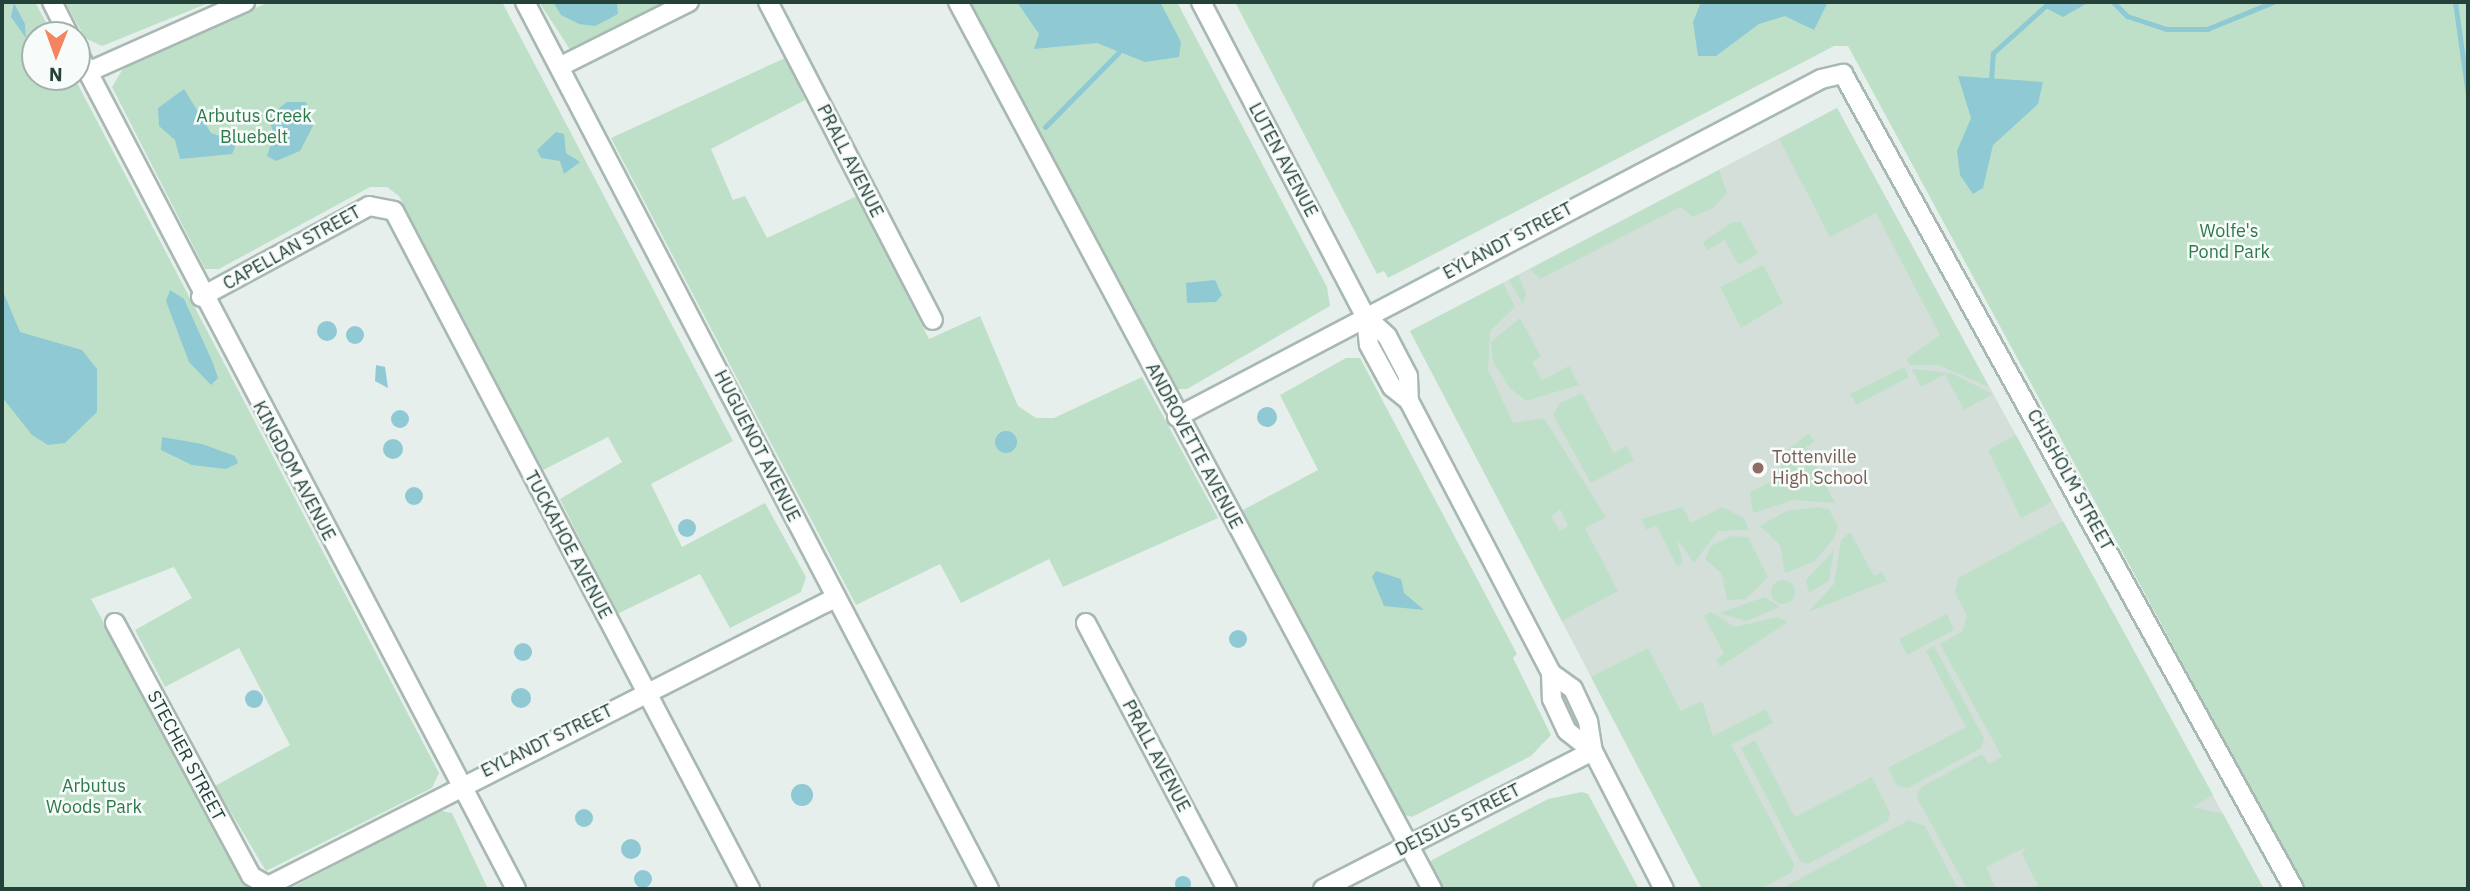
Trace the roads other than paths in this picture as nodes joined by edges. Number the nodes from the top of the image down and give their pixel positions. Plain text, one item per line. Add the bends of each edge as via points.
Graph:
1 (52, 2) edge
2 (245, 2) edge
3 (525, 2) edge
4 (689, 2) edge
5 (768, 2) edge
6 (958, 2) edge
7 (1201, 2) edge
8 (62, 21) edge
9 (561, 66) junction
10 (91, 71) edge
11 (1843, 74) joint
12 (91, 78) edge
13 (384, 205) joint
14 (201, 297) junction
15 (1366, 317) junction
16 (933, 320) dead end
17 (1177, 417) junction
18 (835, 597) junction
19 (115, 623) dead end
20 (1086, 623) dead end
21 (644, 693) junction
22 (1592, 751) junction
23 (462, 783) junction
24 (1409, 845) junction
25 (261, 885) joint
26 (516, 889) edge
27 (750, 889) edge
28 (989, 889) edge
29 (1227, 889) edge
30 (1323, 889) edge
31 (1432, 889) edge
32 (1664, 889) edge
33 (2294, 889) edge

1 - 8 street
2 - 10 street
3 - 9 street, HUGUENOT AVENUE
4 - 9 street
5 - 16 street, PRALL AVENUE
6 - 17 street, ANDROVETTE AVENUE
7 - 15 street, LUTEN AVENUE
9 - 18 street, HUGUENOT AVENUE
11 - 15 street, EYLANDT STREET via 1821,79
11 - 33 street, CHISHOLM STREET
12 - 14 street, KINGDOM AVENUE
13 - 14 street, CAPELLAN STREET via 369,206
13 - 21 street, TUCKAHOE AVENUE via 394,211
14 - 23 street, KINGDOM AVENUE
15 - 17 street, EYLANDT STREET
15 - 22 street, LUTEN AVENUE via 1387,336 1408,376 1409,401 1551,673 1552,699 1567,731
17 - 24 street, ANDROVETTE AVENUE
18 - 21 street, EYLANDT STREET
18 - 28 street, HUGUENOT AVENUE
19 - 25 street, STECHER STREET via 251,876
20 - 29 street, PRALL AVENUE
21 - 23 street, EYLANDT STREET
21 - 27 street, TUCKAHOE AVENUE
22 - 24 street, DEISIUS STREET
22 - 32 street, LUTEN AVENUE
23 - 25 street, EYLANDT STREET
23 - 26 street, KINGDOM AVENUE
24 - 30 street, DEISIUS STREET
24 - 31 street, ANDROVETTE AVENUE

